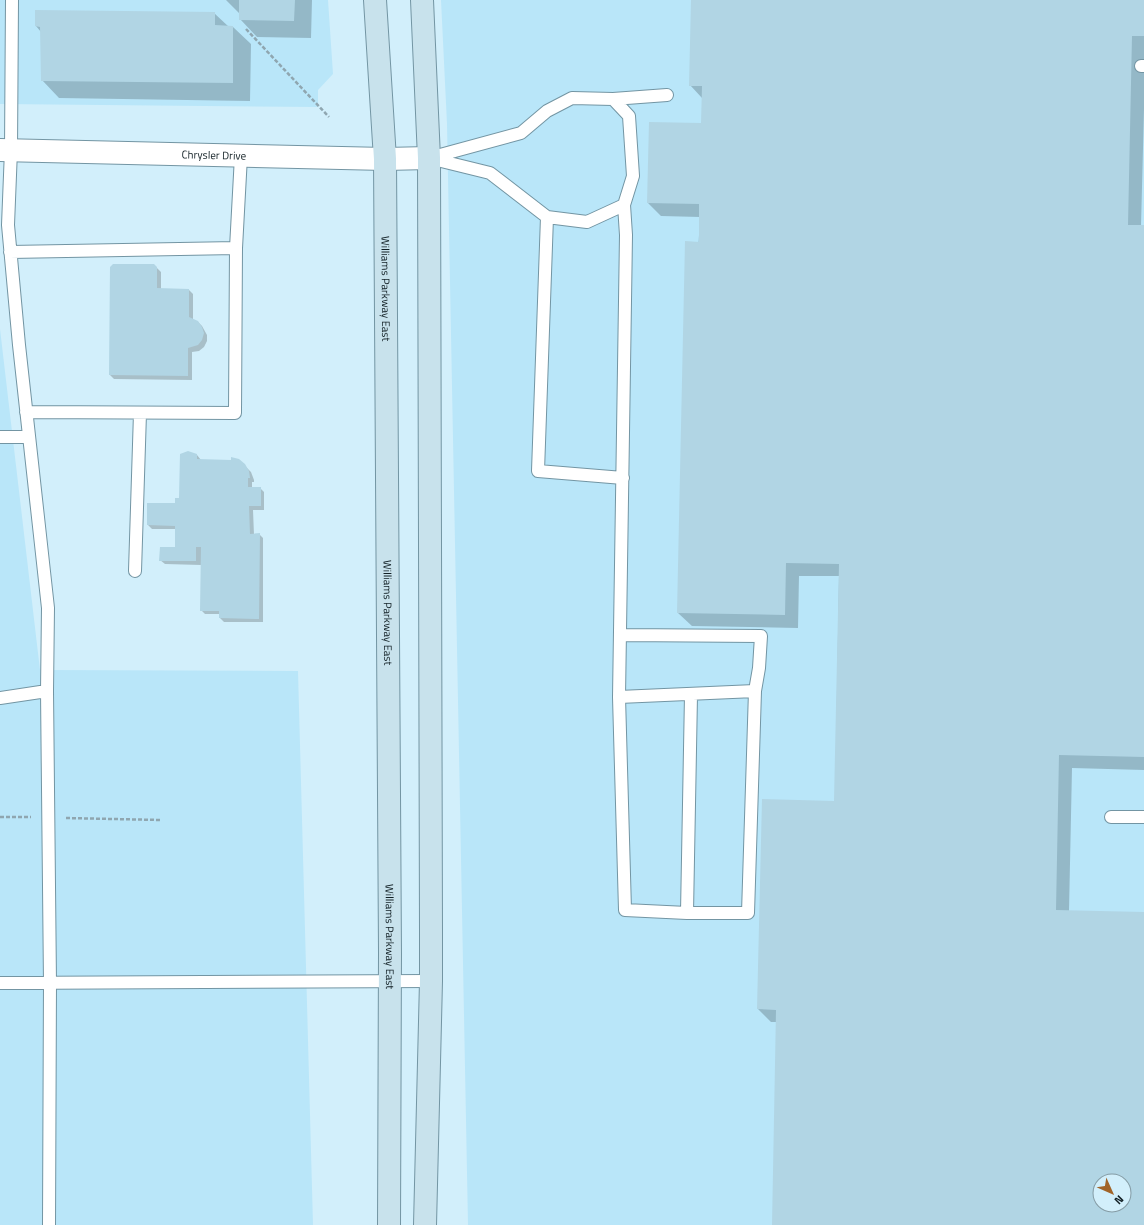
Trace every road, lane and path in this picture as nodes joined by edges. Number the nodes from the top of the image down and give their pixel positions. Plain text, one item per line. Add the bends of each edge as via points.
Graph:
1 (12, 0) edge
2 (375, 0) edge
3 (422, 0) edge
4 (246, 29) dead end
5 (667, 95) dead end
6 (614, 99) junction
7 (329, 117) dead end
8 (5, 150) edge
9 (241, 156) junction
10 (429, 158) junction
11 (385, 159) junction
12 (624, 205) junction
13 (547, 217) junction
14 (236, 248) junction
15 (10, 252) junction
16 (26, 412) junction
17 (140, 413) junction
18 (29, 437) junction
19 (0, 438) edge
20 (623, 478) junction
21 (135, 571) dead end
22 (620, 635) junction
23 (47, 691) junction
24 (755, 691) junction
25 (691, 695) junction
26 (619, 697) junction
27 (0, 698) edge
28 (0, 817) edge
29 (1111, 817) dead end
30 (1144, 817) edge
31 (48, 818) junction
32 (161, 820) dead end
33 (687, 913) junction
34 (390, 981) junction
35 (431, 981) junction
36 (50, 982) junction
37 (0, 983) edge
38 (49, 1225) edge
39 (389, 1225) edge
40 (425, 1225) edge

1 - 8 lane
2 - 11 main road, Williams Parkway East
3 - 10 main road
4 - 7 path
5 - 6 lane
6 - 10 lane via 572,98 548,110 521,133
6 - 12 lane via 629,116 633,176
8 - 9 street, Chrysler Drive
8 - 15 lane
9 - 11 street, Chrysler Drive
9 - 14 lane
10 - 11 street, Chrysler Drive
10 - 13 lane via 490,173
10 - 35 main road
11 - 34 main road, Williams Parkway East
12 - 13 lane via 587,222
12 - 20 lane via 626,235
13 - 20 lane via 538,471
14 - 15 lane
14 - 17 lane via 235,413
15 - 16 lane
16 - 17 lane
16 - 18 lane
17 - 21 lane
18 - 19 lane
18 - 23 lane via 48,608
20 - 22 lane
22 - 24 lane via 761,636
22 - 26 lane
23 - 27 lane
23 - 31 lane
24 - 25 lane
24 - 33 lane via 748,913
25 - 26 lane
25 - 33 lane
26 - 33 lane via 625,910
28 - 31 path
29 - 30 lane
31 - 32 path
31 - 36 lane
34 - 35 lane
34 - 36 lane
34 - 39 main road, Williams Parkway East
35 - 40 main road
36 - 37 lane
36 - 38 lane

